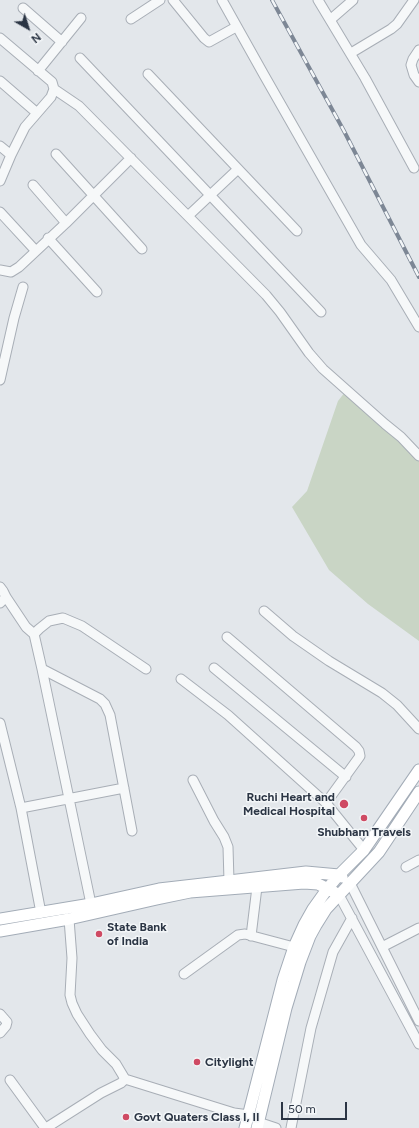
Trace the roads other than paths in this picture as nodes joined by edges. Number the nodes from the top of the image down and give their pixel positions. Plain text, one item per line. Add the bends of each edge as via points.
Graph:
1 (160, 0) edge
2 (173, 0) edge
3 (222, 0) edge
4 (318, 0) edge
5 (353, 0) edge
6 (414, 0) edge
7 (24, 8) dead end
8 (81, 18) dead end
9 (131, 19) dead end
10 (330, 20) junction
11 (236, 27) junction
12 (0, 38) edge
13 (62, 42) junction
14 (419, 50) edge
15 (351, 53) junction
16 (80, 58) dead end
17 (38, 71) junction
18 (148, 74) dead end
19 (0, 81) edge
20 (419, 82) edge
21 (54, 89) junction
22 (37, 113) junction
23 (0, 146) edge
24 (56, 154) dead end
25 (11, 155) junction
26 (131, 158) junction
27 (414, 168) dead end
28 (238, 169) junction
29 (0, 181) edge
30 (33, 185) dead end
31 (94, 195) junction
32 (210, 195) junction
33 (0, 212) edge
34 (188, 216) junction
35 (66, 223) junction
36 (297, 231) dead end
37 (48, 238) junction
38 (142, 249) dead end
39 (35, 250) junction
40 (0, 270) edge
41 (23, 286) dead end
42 (97, 292) dead end
43 (320, 312) dead end
44 (419, 328) edge
45 (0, 380) edge
46 (419, 456) edge
47 (0, 588) edge
48 (3, 600) edge
49 (264, 611) dead end
50 (34, 634) junction
51 (227, 637) dead end
52 (214, 668) dead end
53 (42, 669) junction
54 (146, 669) dead end
55 (181, 679) dead end
56 (0, 723) edge
57 (419, 729) edge
58 (419, 770) edge
59 (346, 777) junction
60 (192, 780) dead end
61 (124, 788) junction
62 (419, 792) edge
63 (69, 799) junction
64 (326, 803) junction
65 (21, 808) junction
66 (132, 831) dead end
67 (364, 850) junction
68 (419, 860) edge
69 (406, 867) dead end
70 (339, 875) junction
71 (229, 881) junction
72 (350, 883) junction
73 (256, 887) junction
74 (328, 888) junction
75 (339, 895) junction
76 (91, 904) junction
77 (41, 913) junction
78 (352, 918) junction
79 (0, 919) edge
80 (69, 919) junction
81 (419, 928) edge
82 (0, 931) edge
83 (251, 936) junction
84 (294, 947) junction
85 (382, 947) junction
86 (184, 974) dead end
87 (0, 1014) edge
88 (419, 1021) edge
89 (0, 1033) edge
90 (419, 1044) edge
91 (125, 1079) junction
92 (10, 1080) dead end
93 (249, 1115) junction
94 (257, 1125) edge
95 (45, 1128) edge
96 (245, 1128) edge
97 (276, 1128) edge
98 (291, 1128) edge

1 - 9 street
2 - 11 street via 209,42
3 - 11 street
4 - 10 street
5 - 10 street
6 - 15 street via 397,24
7 - 13 street
8 - 13 street
10 - 15 street
11 - 44 street via 361,245 391,280
12 - 17 street
13 - 17 street
14 - 20 street via 412,65
15 - 27 street
16 - 32 street
17 - 21 street via 52,82
18 - 28 street
19 - 22 street
21 - 22 street via 51,97
21 - 26 street via 79,106
22 - 25 street via 25,127
23 - 25 street
24 - 31 street
25 - 29 street
26 - 31 street
26 - 34 street
28 - 32 street
28 - 36 street
30 - 35 street
31 - 35 street
31 - 38 street
32 - 34 street
32 - 43 street
33 - 39 street
34 - 46 street via 266,295 323,369 401,436
35 - 37 street
37 - 39 street
37 - 42 street
39 - 40 street via 14,271
41 - 45 street
47 - 48 street via 3,590
48 - 50 street
49 - 57 street via 293,636 382,693
50 - 53 street
50 - 54 street via 49,621 63,618 82,626
51 - 59 street via 360,751 360,756
52 - 59 street
53 - 61 street via 105,704 110,715
53 - 63 street
55 - 64 street via 228,714
56 - 65 street
58 - 67 main road
59 - 64 street
60 - 71 street via 228,847
61 - 63 street
61 - 66 street
62 - 72 main road via 379,852
63 - 65 street
63 - 76 street
64 - 67 street
65 - 77 street
67 - 70 main road
68 - 69 street
70 - 71 main road via 306,872
70 - 72 main road
70 - 74 main road
71 - 76 main road via 159,889
72 - 75 main road
72 - 85 street
73 - 74 main road via 304,883
73 - 80 main road via 190,892
73 - 83 street
74 - 75 main road
74 - 84 main road via 313,909
75 - 78 street
75 - 94 main road via 316,924 300,962
76 - 77 main road
77 - 79 main road
78 - 90 street
78 - 98 street via 333,952 311,1028
80 - 82 main road
80 - 91 street via 72,1003 90,1034 116,1064
81 - 85 street
83 - 84 street
83 - 86 street via 238,935
84 - 93 main road via 283,980
85 - 88 street
87 - 89 street via 8,1022
91 - 93 street via 234,1113
91 - 95 street
92 - 95 street
93 - 96 main road
94 - 97 street

